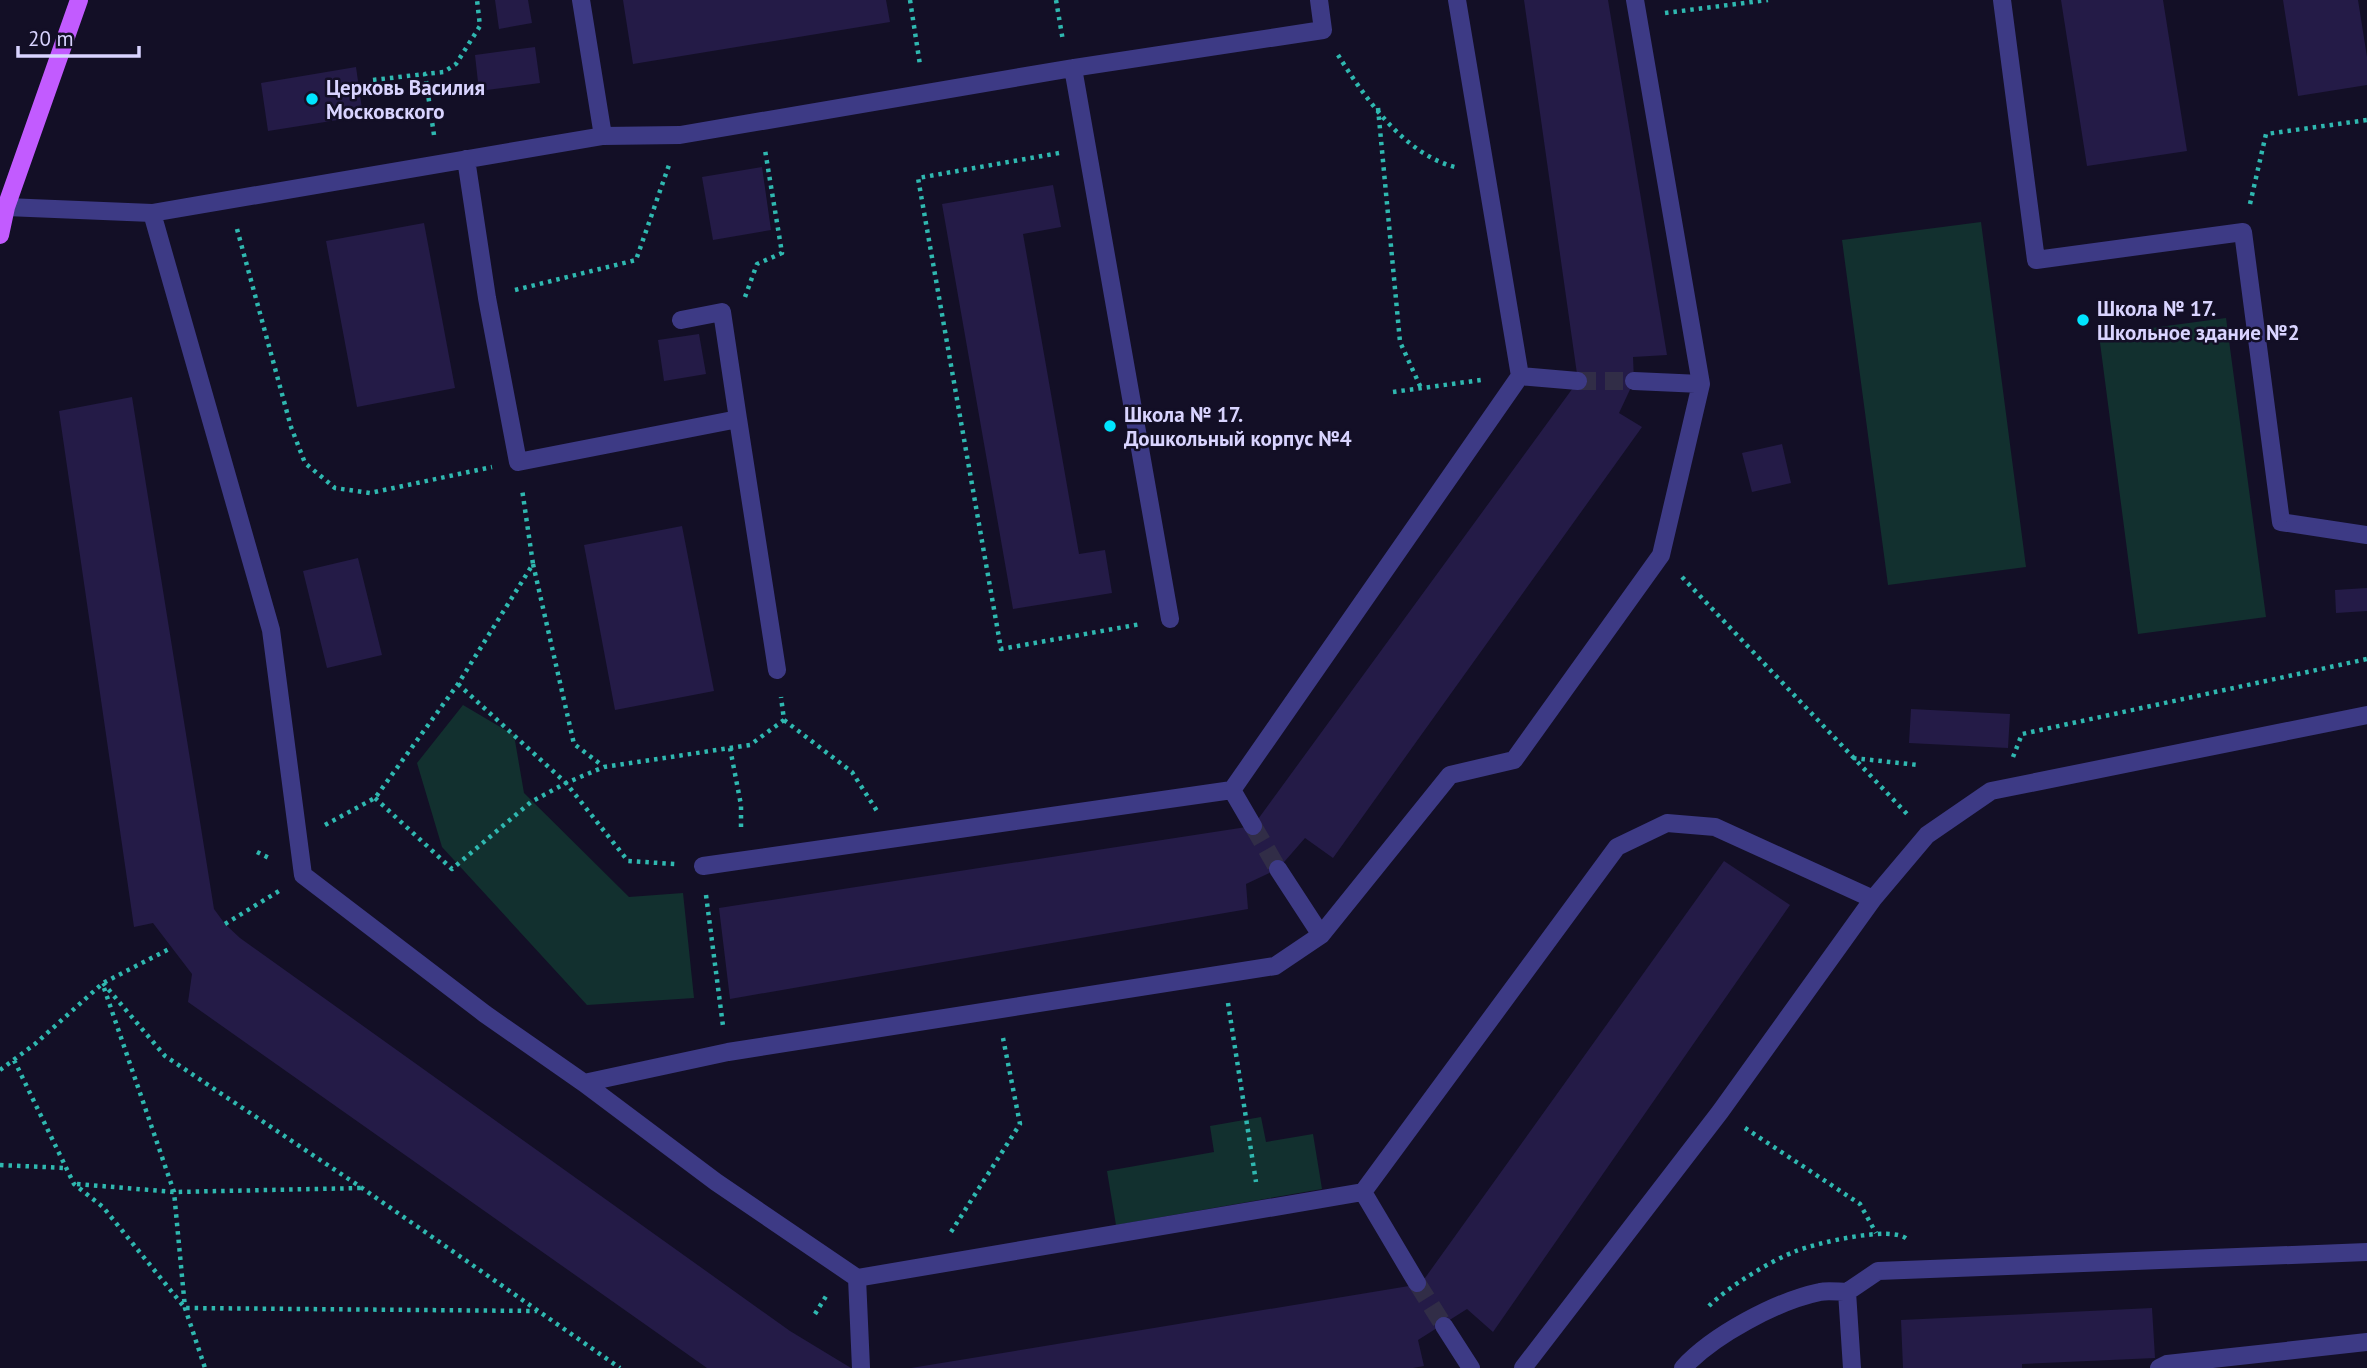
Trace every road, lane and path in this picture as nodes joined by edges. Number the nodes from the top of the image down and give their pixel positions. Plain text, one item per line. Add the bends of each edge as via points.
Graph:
1 (79, 0) edge
2 (477, 0) edge
3 (581, 0) edge
4 (910, 0) edge
5 (1056, 0) edge
6 (1319, 0) edge
7 (1457, 0) edge
8 (1768, 0) edge
9 (2002, 0) edge
10 (1637, 8) edge
11 (1071, 69) junction
12 (425, 74) junction
13 (373, 80) dead end
14 (1357, 85) dead end
15 (924, 93) junction
16 (1378, 108) junction
17 (2367, 120) edge
18 (760, 121) junction
19 (680, 135) junction
20 (603, 136) junction
21 (1088, 148) junction
22 (466, 159) junction
23 (439, 164) junction
24 (1484, 175) junction
25 (229, 200) junction
26 (6, 207) junction
27 (152, 213) junction
28 (2243, 232) junction
29 (0, 234) edge
30 (487, 298) junction
31 (744, 299) dead end
32 (681, 320) dead end
33 (1520, 376) junction
34 (1578, 380) tunnel mouth
35 (1634, 382) tunnel mouth
36 (1701, 384) junction
37 (1421, 388) junction
38 (1393, 392) dead end
39 (738, 419) junction
40 (518, 462) junction
41 (2367, 536) edge
42 (1661, 555) junction
43 (533, 564) junction
44 (1170, 619) joint
45 (2367, 659) edge
46 (777, 670) joint
47 (458, 684) junction
48 (2367, 715) edge
49 (784, 720) junction
50 (730, 748) junction
51 (1853, 758) junction
52 (1918, 765) dead end
53 (604, 766) junction
54 (2008, 769) dead end
55 (566, 783) junction
56 (1232, 790) junction
57 (374, 798) junction
58 (741, 805) dead end
59 (1253, 826) tunnel mouth
60 (1927, 835) junction
61 (299, 839) junction
62 (895, 839) junction
63 (703, 866) junction
64 (1278, 869) tunnel mouth
65 (303, 876) junction
66 (1873, 899) junction
67 (225, 924) dead end
68 (1321, 935) junction
69 (171, 948) dead end
70 (1224, 975) junction
71 (103, 984) junction
72 (718, 996) dead end
73 (998, 1010) junction
74 (14, 1060) junction
75 (0, 1070) edge
76 (584, 1083) junction
77 (1720, 1112) junction
78 (0, 1165) edge
79 (66, 1168) junction
80 (74, 1184) junction
81 (362, 1188) junction
82 (174, 1192) junction
83 (1363, 1192) junction
84 (1260, 1209) junction
85 (1876, 1233) dead end
86 (2367, 1252) edge
87 (928, 1266) junction
88 (857, 1278) junction
89 (1417, 1283) tunnel mouth
90 (1847, 1292) junction
91 (185, 1308) junction
92 (537, 1311) junction
93 (1444, 1326) tunnel mouth
94 (2367, 1342) edge
95 (205, 1368) edge
96 (620, 1368) edge
97 (862, 1368) edge
98 (1471, 1368) edge
99 (1523, 1368) edge
100 (1683, 1368) edge
101 (1852, 1368) edge
102 (2159, 1368) edge

1 - 26 main road
2 - 12 path via 480,26 456,64 444,72
3 - 20 lane
4 - 15 path
5 - 11 path
6 - 11 lane via 1323,30
7 - 24 lane
8 - 10 path
9 - 28 lane via 2036,260
10 - 36 lane
11 - 15 lane
11 - 21 lane
12 - 13 path
12 - 23 path
14 - 16 path
15 - 18 lane
16 - 24 path via 1407,141 1437,163
16 - 37 path via 1401,342
17 - 28 path via 2266,134
18 - 19 lane
18 - 31 path via 782,253 757,264
19 - 20 lane
19 - 30 path via 636,260
20 - 22 lane
21 - 44 lane
21 - 44 path via 918,178 1000,649
22 - 23 lane
22 - 30 lane
23 - 25 lane
24 - 33 lane
25 - 27 lane
25 - 40 path via 305,463 335,488 370,493
26 - 27 lane
26 - 29 main road
27 - 61 lane via 271,630
28 - 41 lane via 2281,522
30 - 40 lane
32 - 39 lane via 722,312
33 - 34 lane
33 - 37 path
33 - 56 lane
35 - 36 lane
36 - 42 lane
37 - 38 path
39 - 40 lane
39 - 46 lane
40 - 43 path
42 - 51 path
42 - 68 lane via 1514,760 1450,775
43 - 47 path
43 - 53 path via 573,744
45 - 54 path via 2022,734
46 - 49 path
47 - 55 path
47 - 57 path
48 - 60 lane via 1991,792
49 - 50 path via 750,745
49 - 62 path via 852,772
50 - 53 path
50 - 58 path
51 - 52 path
51 - 60 path
53 - 55 path
55 - 57 path via 531,803 452,869
55 - 63 path via 628,861
56 - 59 lane
56 - 62 lane
57 - 61 path
60 - 66 lane
61 - 65 lane
62 - 63 lane
63 - 72 path
64 - 68 lane
65 - 67 path
65 - 76 lane
66 - 77 lane
66 - 83 lane via 1715,827 1667,823 1617,847
68 - 70 lane via 1275,966
69 - 71 path
70 - 73 lane
70 - 84 path
71 - 74 path
71 - 81 path via 165,1056
71 - 82 path
73 - 76 lane via 728,1052
73 - 87 path via 1020,1124
74 - 75 path
74 - 79 path
76 - 88 lane via 716,1182
77 - 85 path via 1860,1204
77 - 99 lane
78 - 79 path
79 - 80 path
80 - 82 path
80 - 91 path via 103,1206
81 - 82 path
81 - 92 path
82 - 91 path
83 - 84 lane
83 - 89 lane
84 - 87 lane
86 - 90 lane via 1878,1271
87 - 88 lane
88 - 97 lane
90 - 100 lane via 1822,1291 1766,1311 1694,1355
90 - 101 lane
91 - 92 path
91 - 95 path
92 - 96 path
93 - 98 lane
94 - 102 lane

